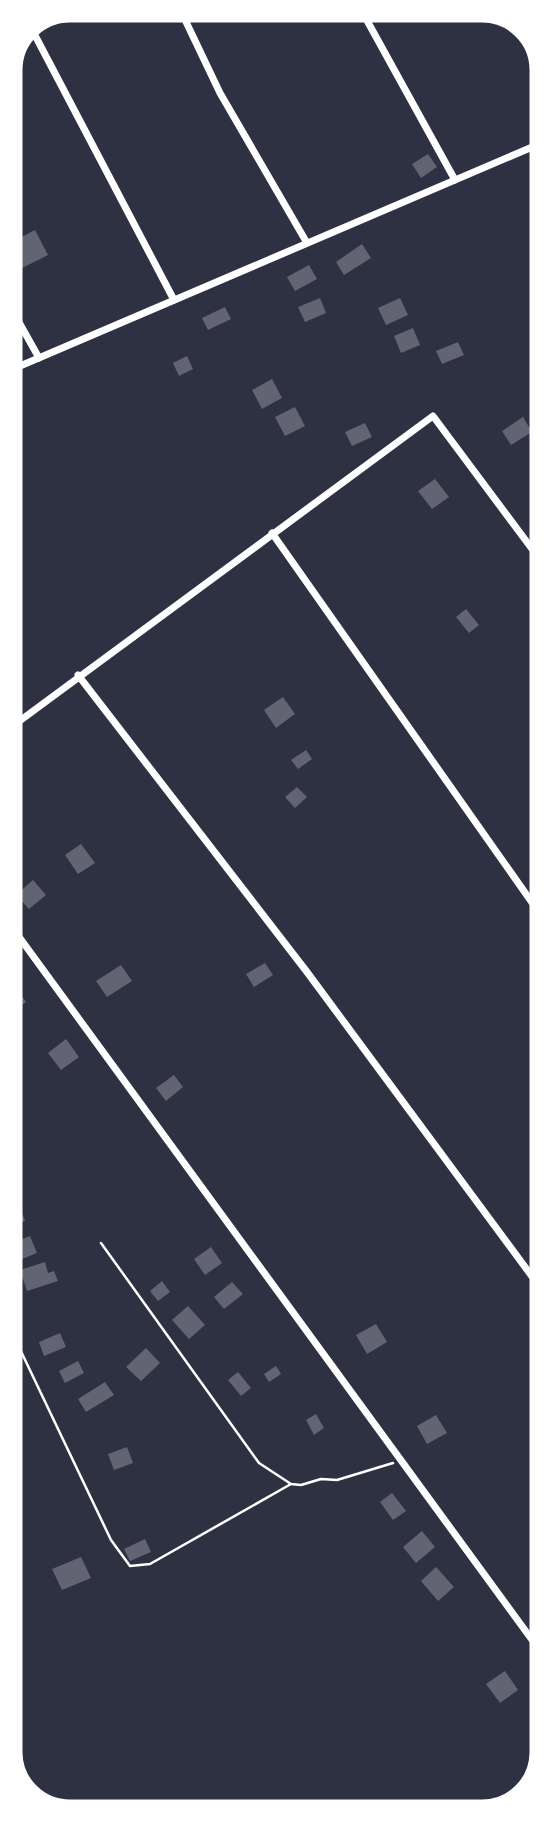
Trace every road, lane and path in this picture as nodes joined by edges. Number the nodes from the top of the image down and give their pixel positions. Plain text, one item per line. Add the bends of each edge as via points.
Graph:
1 (184, 17) edge
2 (365, 18) edge
3 (34, 32) edge
4 (534, 146) edge
5 (455, 180) junction
6 (307, 243) junction
7 (174, 300) junction
8 (17, 319) edge
9 (39, 358) junction
10 (17, 367) edge
11 (272, 533) junction
12 (534, 552) edge
13 (78, 675) junction
14 (17, 722) edge
15 (534, 905) edge
16 (17, 934) edge
17 (101, 1243) dead end
18 (534, 1279) edge
19 (17, 1343) edge
20 (402, 1460) junction
21 (291, 1484) junction
22 (534, 1642) edge

1 - 6 street via 220,93
2 - 5 street
3 - 7 street
4 - 5 street
5 - 6 street
6 - 7 street
7 - 9 street
8 - 9 street
9 - 10 street
11 - 12 street via 433,416
11 - 13 street
11 - 15 street
13 - 14 street
13 - 18 street via 307,972
16 - 20 street
17 - 21 path via 259,1463
19 - 21 path via 111,1540 130,1566 150,1564
20 - 21 path via 337,1480
20 - 22 street

